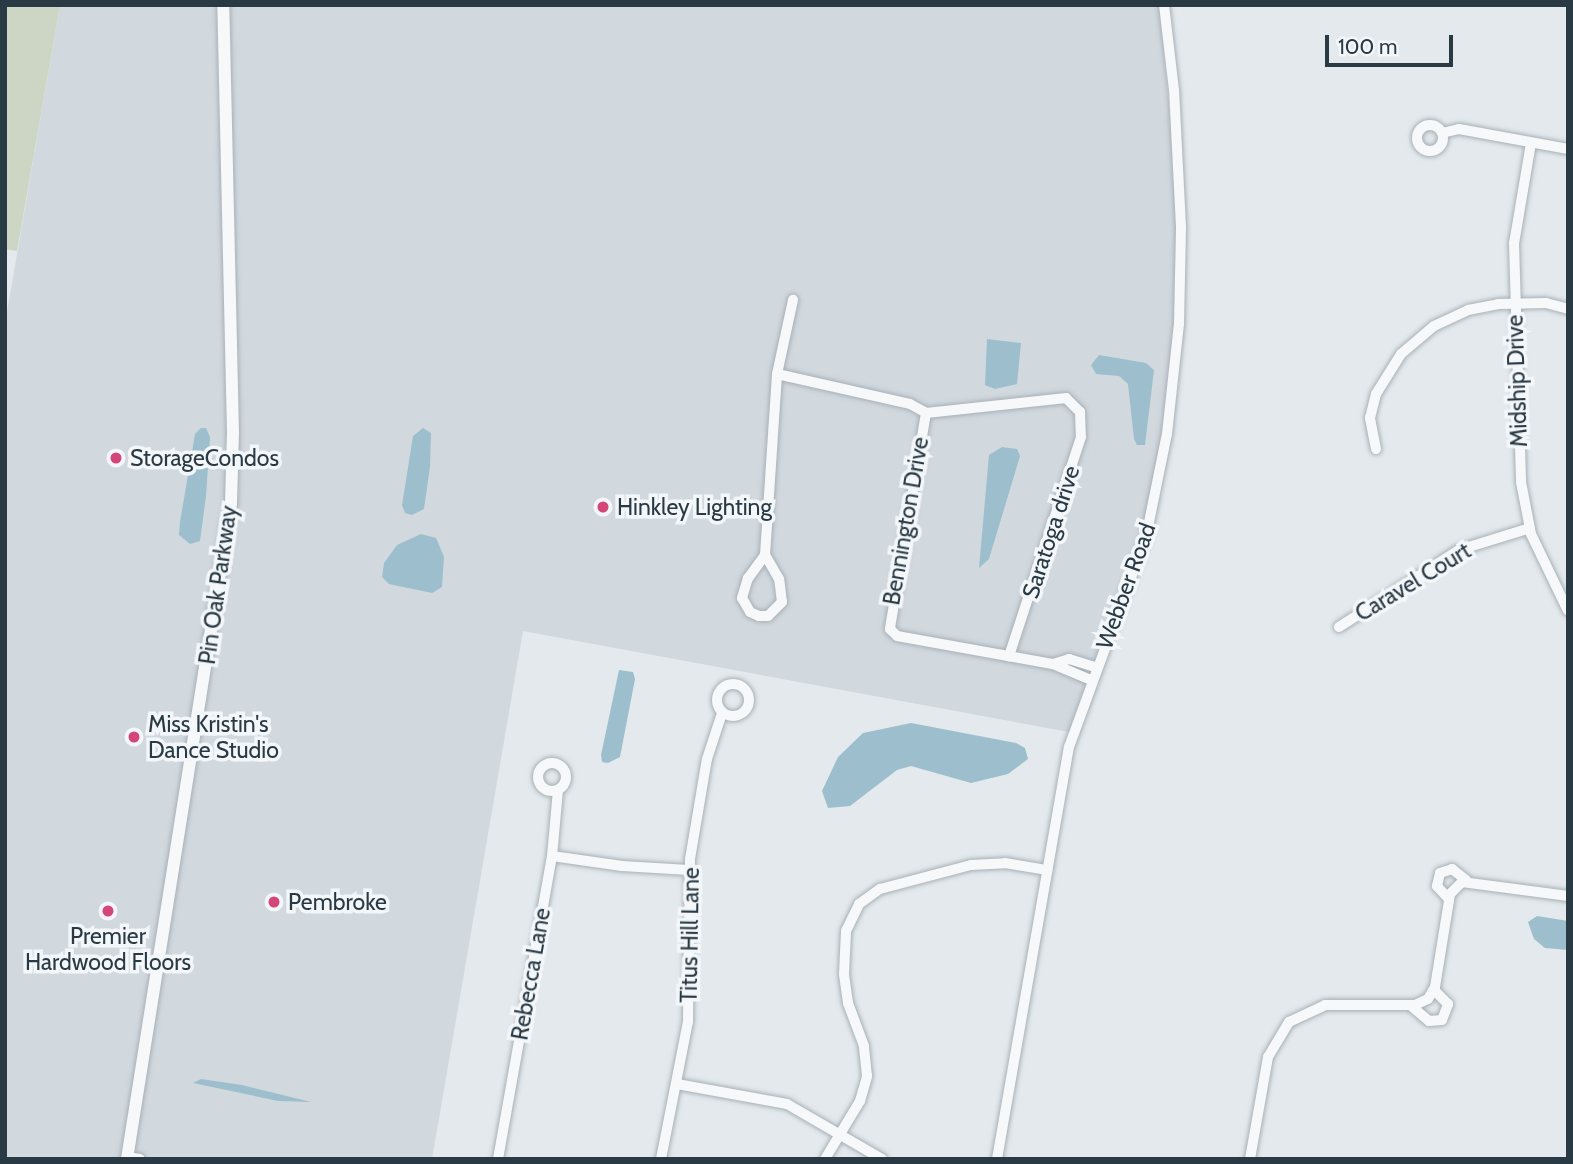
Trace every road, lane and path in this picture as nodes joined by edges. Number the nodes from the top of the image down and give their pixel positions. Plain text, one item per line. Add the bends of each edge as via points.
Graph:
1 (223, 5) edge
2 (1164, 5) edge
3 (1442, 133) dead end
4 (1531, 143) junction
5 (1568, 149) edge
6 (793, 300) dead end
7 (1515, 302) junction
8 (1568, 309) edge
9 (777, 374) junction
10 (926, 413) junction
11 (1376, 449) dead end
12 (1530, 528) junction
13 (765, 555) junction
14 (1568, 611) edge
15 (1339, 627) dead end
16 (1009, 656) junction
17 (1053, 664) junction
18 (1096, 667) junction
19 (1091, 680) junction
20 (722, 713) dead end
21 (558, 789) dead end
22 (552, 856) junction
23 (689, 870) junction
24 (1047, 870) junction
25 (1466, 880) junction
26 (1568, 897) edge
27 (1449, 899) junction
28 (1434, 990) junction
29 (1410, 1005) junction
30 (677, 1084) junction
31 (841, 1134) junction
32 (131, 1158) edge
33 (498, 1159) edge
34 (661, 1159) edge
35 (825, 1159) edge
36 (882, 1159) edge
37 (997, 1159) edge
38 (1250, 1159) edge

1 - 32 street, Pin Oak Parkway via 231,503
2 - 18 street, Webber Road via 1180,204 1177,348 1154,508
3 - 4 street via 1459,130
4 - 5 street
4 - 7 street, Midship Drive via 1514,243
6 - 9 street
7 - 8 street
7 - 11 street via 1455,315 1401,354 1373,403 1370,425
7 - 12 street, Midship Drive via 1521,482
9 - 10 street via 911,404
9 - 13 street
10 - 16 street, Bennington Drive via 890,629 897,636
10 - 16 street, Saratoga drive via 1066,398 1077,406 1081,437
12 - 14 street, Midship Drive
12 - 15 street, Caravel Court via 1459,550
13 - 13 street via 779,579 782,603 768,616 759,616 750,612 742,598 748,578
16 - 17 street
17 - 18 street via 1069,659
17 - 19 street
18 - 19 street, Webber Road
19 - 24 street, Webber Road via 1069,747
20 - 23 street, Titus Hill Lane via 707,759
21 - 22 street, Rebecca Lane
22 - 23 street
22 - 33 street, Rebecca Lane
23 - 30 street, Titus Hill Lane via 690,1003
24 - 31 street via 1005,863 971,864 880,888 859,904 846,930 844,974 848,1003 864,1045 867,1076 860,1101
24 - 37 street, Webber Road
25 - 26 street
25 - 27 street via 1454,887
25 - 27 street via 1454,870 1440,873 1437,886
27 - 28 street
28 - 29 street via 1423,1002
28 - 29 street via 1448,1004 1442,1020 1428,1021
29 - 38 street via 1325,1005 1289,1022 1268,1057
30 - 31 street via 787,1104
30 - 34 street, Titus Hill Lane
31 - 35 street
31 - 36 street

